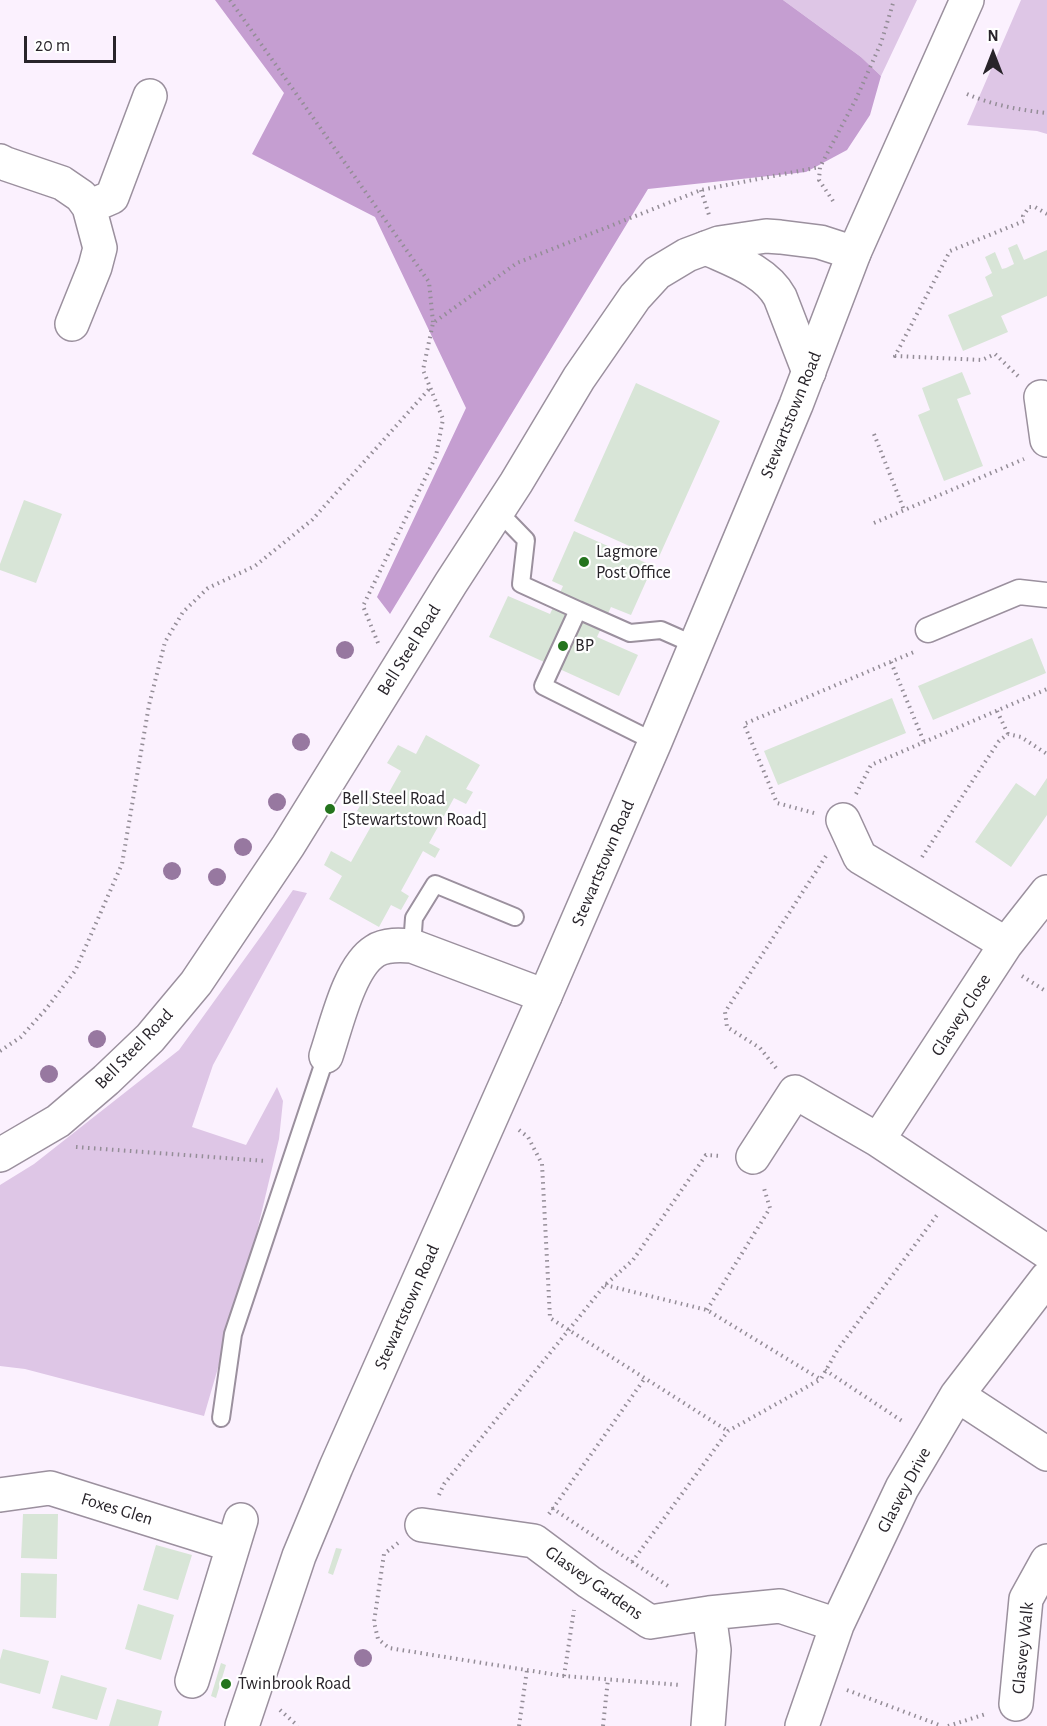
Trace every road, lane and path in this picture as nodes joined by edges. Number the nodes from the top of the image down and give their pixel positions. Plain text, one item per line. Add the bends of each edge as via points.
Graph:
1 (230, 0) edge
2 (894, 0) edge
3 (967, 0) edge
4 (967, 94) dead end
5 (150, 96) dead end
6 (1047, 113) edge
7 (2, 166) edge
8 (820, 167) junction
9 (701, 190) junction
10 (833, 201) dead end
11 (90, 207) junction
12 (1047, 214) edge
13 (708, 233) junction
14 (854, 254) junction
15 (433, 323) junction
16 (72, 324) dead end
17 (809, 372) junction
18 (430, 388) junction
19 (1041, 397) joint
20 (874, 434) dead end
21 (1036, 449) edge
22 (497, 510) junction
23 (904, 510) junction
24 (874, 523) dead end
25 (1047, 595) edge
26 (578, 610) junction
27 (928, 630) joint
28 (695, 645) junction
29 (382, 648) dead end
30 (891, 662) junction
31 (1047, 689) edge
32 (997, 711) junction
33 (1008, 734) junction
34 (655, 742) junction
35 (924, 742) junction
36 (1047, 754) edge
37 (847, 831) junction
38 (904, 883) junction
39 (1047, 892) edge
40 (515, 917) dead end
41 (1006, 944) junction
42 (412, 946) junction
43 (545, 996) junction
44 (0, 1051) edge
45 (326, 1056) joint
46 (795, 1092) junction
47 (514, 1126) dead end
48 (878, 1140) junction
49 (72, 1147) dead end
50 (0, 1155) edge
51 (753, 1156) junction
52 (290, 1163) junction
53 (955, 1191) junction
54 (1047, 1252) edge
55 (1047, 1278) edge
56 (605, 1285) junction
57 (706, 1310) junction
58 (568, 1330) junction
59 (825, 1370) junction
60 (645, 1378) junction
61 (820, 1379) junction
62 (957, 1395) junction
63 (220, 1418) dead end
64 (728, 1431) junction
65 (930, 1440) junction
66 (1047, 1454) edge
67 (0, 1495) edge
68 (552, 1508) junction
69 (422, 1525) junction
70 (534, 1541) junction
71 (1047, 1561) edge
72 (632, 1562) junction
73 (709, 1613) junction
74 (837, 1625) junction
75 (527, 1670) junction
76 (608, 1679) junction
77 (818, 1679) junction
78 (192, 1681) dead end
79 (711, 1688) junction
80 (1016, 1704) joint
81 (278, 1708) dead end
82 (242, 1726) edge
83 (298, 1726) edge
84 (519, 1726) edge
85 (603, 1726) edge
86 (708, 1726) edge
87 (802, 1726) edge
88 (942, 1726) edge
89 (948, 1726) edge

1 - 15 path via 429,282
2 - 8 path via 881,43
3 - 14 street, Stewartstown Road
4 - 6 path
5 - 11 street via 112,197
7 - 11 street via 62,183
8 - 9 path
8 - 10 path via 819,180
9 - 13 path
9 - 15 path via 517,263
11 - 16 street via 100,248
12 - 19 path via 1029,207 1024,221 950,251 895,356 982,360 995,354
13 - 14 street, Bell Steel Road via 719,243 766,236 820,242
13 - 17 street via 774,286
13 - 22 street, Bell Steel Road via 687,255 657,273 635,297
14 - 17 street, Stewartstown Road
15 - 18 path via 423,370
17 - 28 street, Stewartstown Road
18 - 29 path via 443,419 436,456 363,606
18 - 44 path via 312,519 255,566 208,588 183,612 165,642 149,705 122,864 75,970 21,1037
19 - 21 street
20 - 23 path
21 - 23 path
22 - 26 lane via 526,540 521,584
22 - 50 street, Bell Steel Road via 288,846 196,983 150,1038 106,1080 58,1120
23 - 24 path
25 - 27 street via 1019,592
26 - 28 lane via 630,633 661,630
26 - 34 lane via 543,686
27 - 30 path via 919,650
28 - 34 street, Stewartstown Road
30 - 35 path
30 - 37 path via 744,724 777,803
31 - 32 path
32 - 33 path
32 - 35 path
33 - 36 path via 1021,737
33 - 38 path via 999,741
34 - 43 street, Stewartstown Road
35 - 37 path via 871,765
37 - 38 street via 860,856
37 - 46 path via 725,1012 727,1027 760,1048
38 - 41 street
39 - 41 street, Glasvey Close
40 - 42 lane via 435,884 414,918
41 - 48 street, Glasvey Close
42 - 43 street
42 - 45 street via 395,945 376,951 360,965
43 - 82 street, Stewartstown Road via 303,1546
45 - 52 lane
46 - 48 street
46 - 51 street
47 - 58 path via 528,1137 542,1164 550,1318
48 - 53 street
49 - 52 path
51 - 56 path via 706,1155 633,1260
51 - 57 path via 770,1208
52 - 63 lane via 233,1334
53 - 54 street
53 - 59 path
55 - 62 street, Glasvey Drive
56 - 57 path
56 - 58 path
57 - 61 path
58 - 60 path
58 - 69 path via 444,1484
59 - 61 path
59 - 65 path
60 - 64 path
60 - 68 path
61 - 64 path
62 - 65 street, Glasvey Drive
62 - 66 street
64 - 72 path
65 - 74 street, Glasvey Drive via 902,1488
67 - 78 street, Foxes Glen via 50,1488 237,1532
68 - 70 path
68 - 72 path
69 - 70 street, Glasvey Gardens
69 - 75 path via 384,1554 374,1622 378,1639 389,1648
70 - 73 street, Glasvey Gardens via 650,1622
71 - 80 street, Glasvey Walk via 1026,1599
72 - 73 path
73 - 74 street, Glasvey Gardens via 780,1606
73 - 79 street via 714,1650
74 - 77 street, Glasvey Drive
75 - 76 path
75 - 84 path
76 - 79 path
76 - 85 path
77 - 87 street, Glasvey Drive
77 - 88 path
79 - 86 street
80 - 89 path
81 - 83 path

